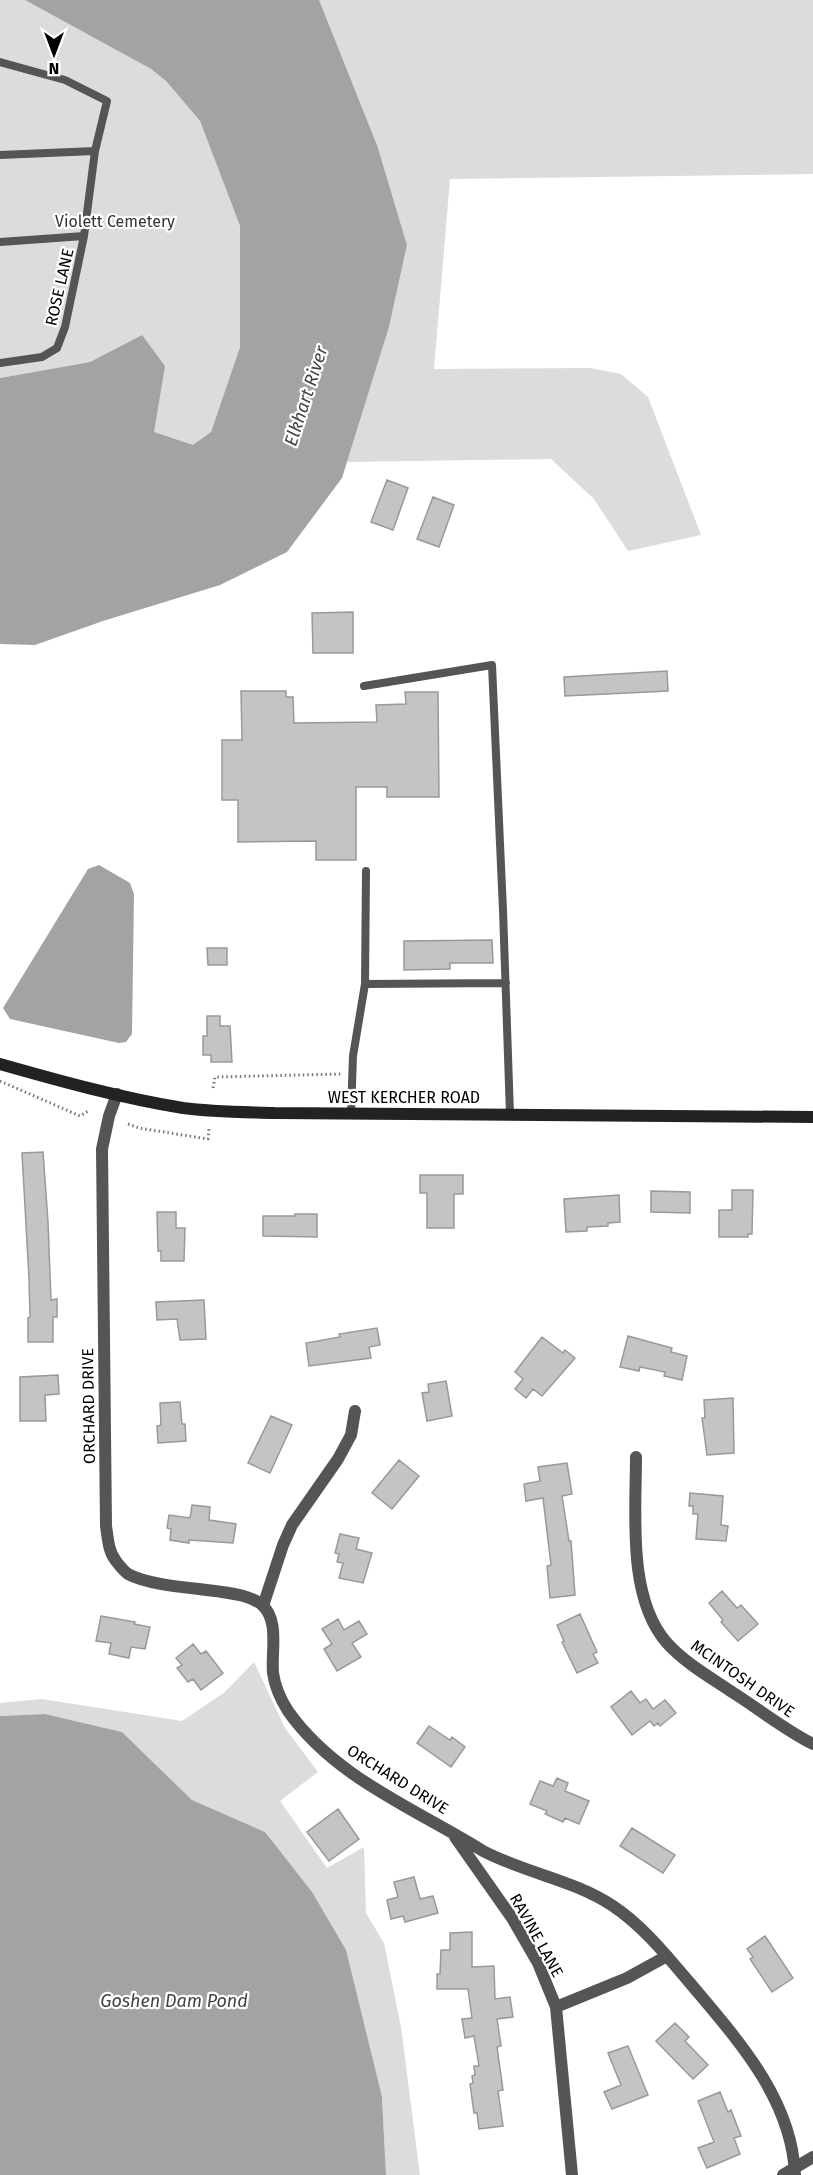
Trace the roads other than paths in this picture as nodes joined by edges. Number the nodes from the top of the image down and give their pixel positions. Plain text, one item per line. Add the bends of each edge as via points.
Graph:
1 (0, 62) edge
2 (95, 151) junction
3 (0, 155) edge
4 (84, 236) junction
5 (0, 242) edge
6 (0, 363) edge
7 (364, 686) dead end
8 (366, 871) dead end
9 (506, 983) junction
10 (365, 984) junction
11 (0, 1064) edge
12 (117, 1094) junction
13 (351, 1113) junction
14 (510, 1114) junction
15 (813, 1117) edge
16 (355, 1411) dead end
17 (636, 1457) dead end
18 (263, 1606) junction
19 (813, 1744) edge
20 (451, 1831) junction
21 (667, 1956) junction
22 (556, 2007) junction
23 (813, 2157) edge
24 (795, 2172) edge
25 (572, 2175) edge
26 (783, 2175) edge

1 - 2 lane, ROSE LANE via 65,80 107,101
2 - 3 lane
2 - 4 lane, ROSE LANE
4 - 5 lane
4 - 6 lane, ROSE LANE via 57,348 42,357
7 - 9 lane via 492,665
8 - 10 lane
9 - 10 lane
9 - 14 lane
10 - 13 lane via 353,1056
11 - 12 main road, WEST KERCHER ROAD
12 - 13 main road, WEST KERCHER ROAD via 211,1111
12 - 18 street, ORCHARD DRIVE via 102,1149 109,1547 127,1573 144,1580 242,1595
13 - 14 main road, WEST KERCHER ROAD
14 - 15 main road, WEST KERCHER ROAD
16 - 18 street via 351,1435 338,1459 292,1525
17 - 19 street, MCINTOSH DRIVE via 639,1578 655,1626 691,1664
18 - 20 street, ORCHARD DRIVE via 272,1623 277,1691 302,1728 353,1774
20 - 21 street, ORCHARD DRIVE via 503,1861 614,1906
20 - 22 street, RAVINE LANE via 512,1918
21 - 22 street via 627,1978
21 - 24 street, ORCHARD DRIVE via 762,2076 786,2127
22 - 25 street, RAVINE LANE
23 - 24 street
24 - 26 street

